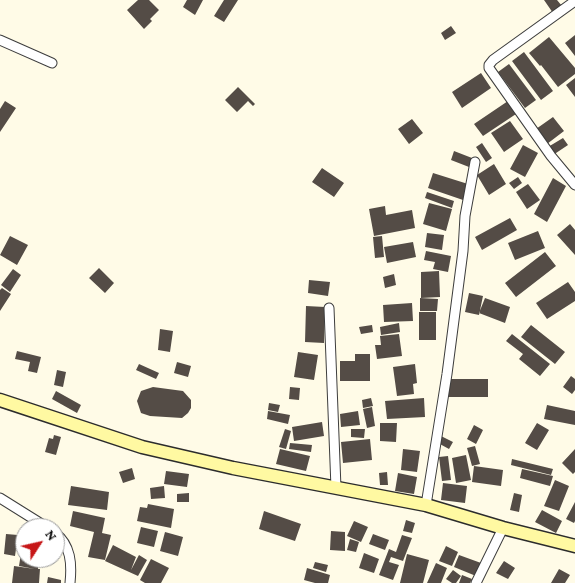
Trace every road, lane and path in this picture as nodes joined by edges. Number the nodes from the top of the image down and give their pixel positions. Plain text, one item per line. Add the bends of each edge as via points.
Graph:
1 (575, 1) edge
2 (0, 40) edge
3 (52, 62) dead end
4 (475, 162) dead end
5 (575, 185) edge
6 (329, 308) dead end
7 (0, 400) edge
8 (336, 488) junction
9 (0, 498) edge
10 (426, 505) junction
11 (32, 518) edge
12 (503, 528) junction
13 (65, 545) edge
14 (575, 546) edge
15 (70, 583) edge
16 (476, 583) edge

1 - 5 street via 493,60 489,68
2 - 3 street
4 - 10 street
6 - 8 street
7 - 8 street via 142,447
8 - 10 street
9 - 11 street
10 - 12 street
12 - 14 street
12 - 16 street
13 - 15 street via 72,567

